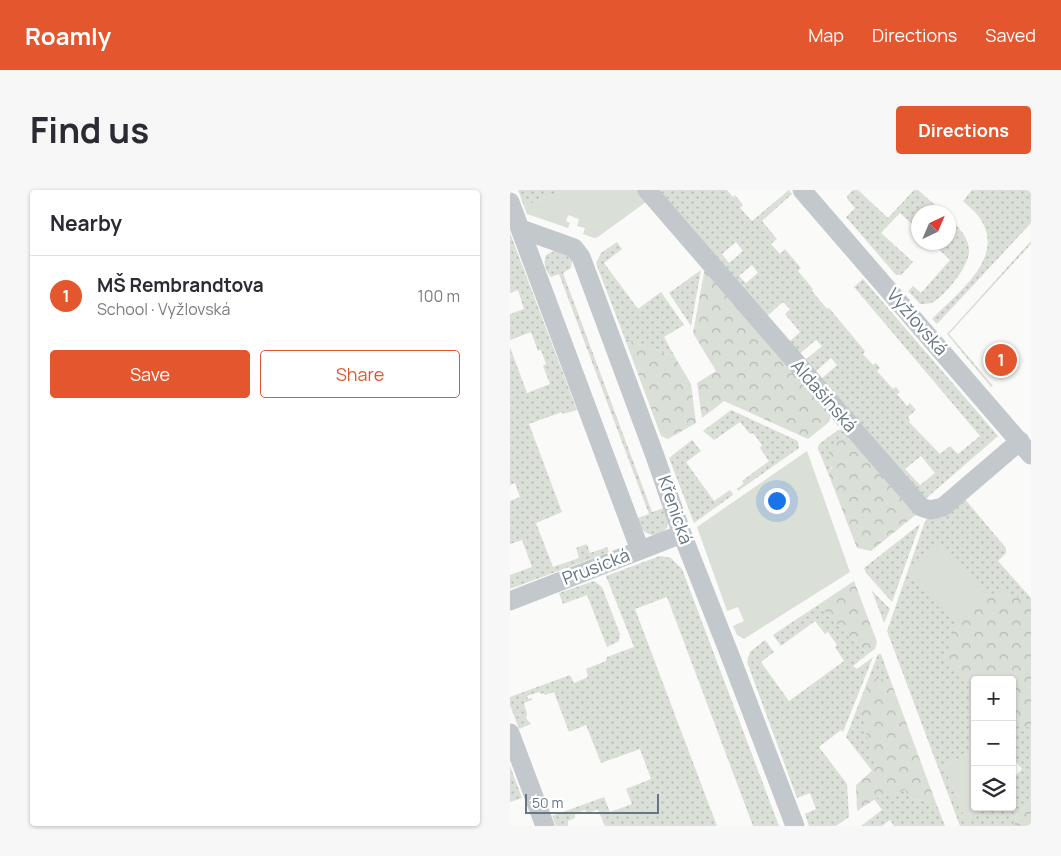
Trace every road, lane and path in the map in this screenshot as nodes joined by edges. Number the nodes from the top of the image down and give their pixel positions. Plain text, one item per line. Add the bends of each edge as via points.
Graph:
1 (647, 190) edge
2 (802, 190) edge
3 (510, 202) edge
4 (521, 229) junction
5 (1025, 448) edge
6 (682, 534) junction
7 (640, 550) junction
8 (510, 600) edge
9 (510, 733) edge
10 (545, 826) edge
11 (794, 826) edge

1 - 5 street, Aldašínská via 920,506 930,510 943,507
2 - 5 street, Vyžlovská
3 - 4 street
4 - 6 street, Křenická via 574,248 581,257
4 - 7 street
6 - 7 street, Prusická
6 - 11 street, Křenická
7 - 8 street, Prusická
9 - 10 street

